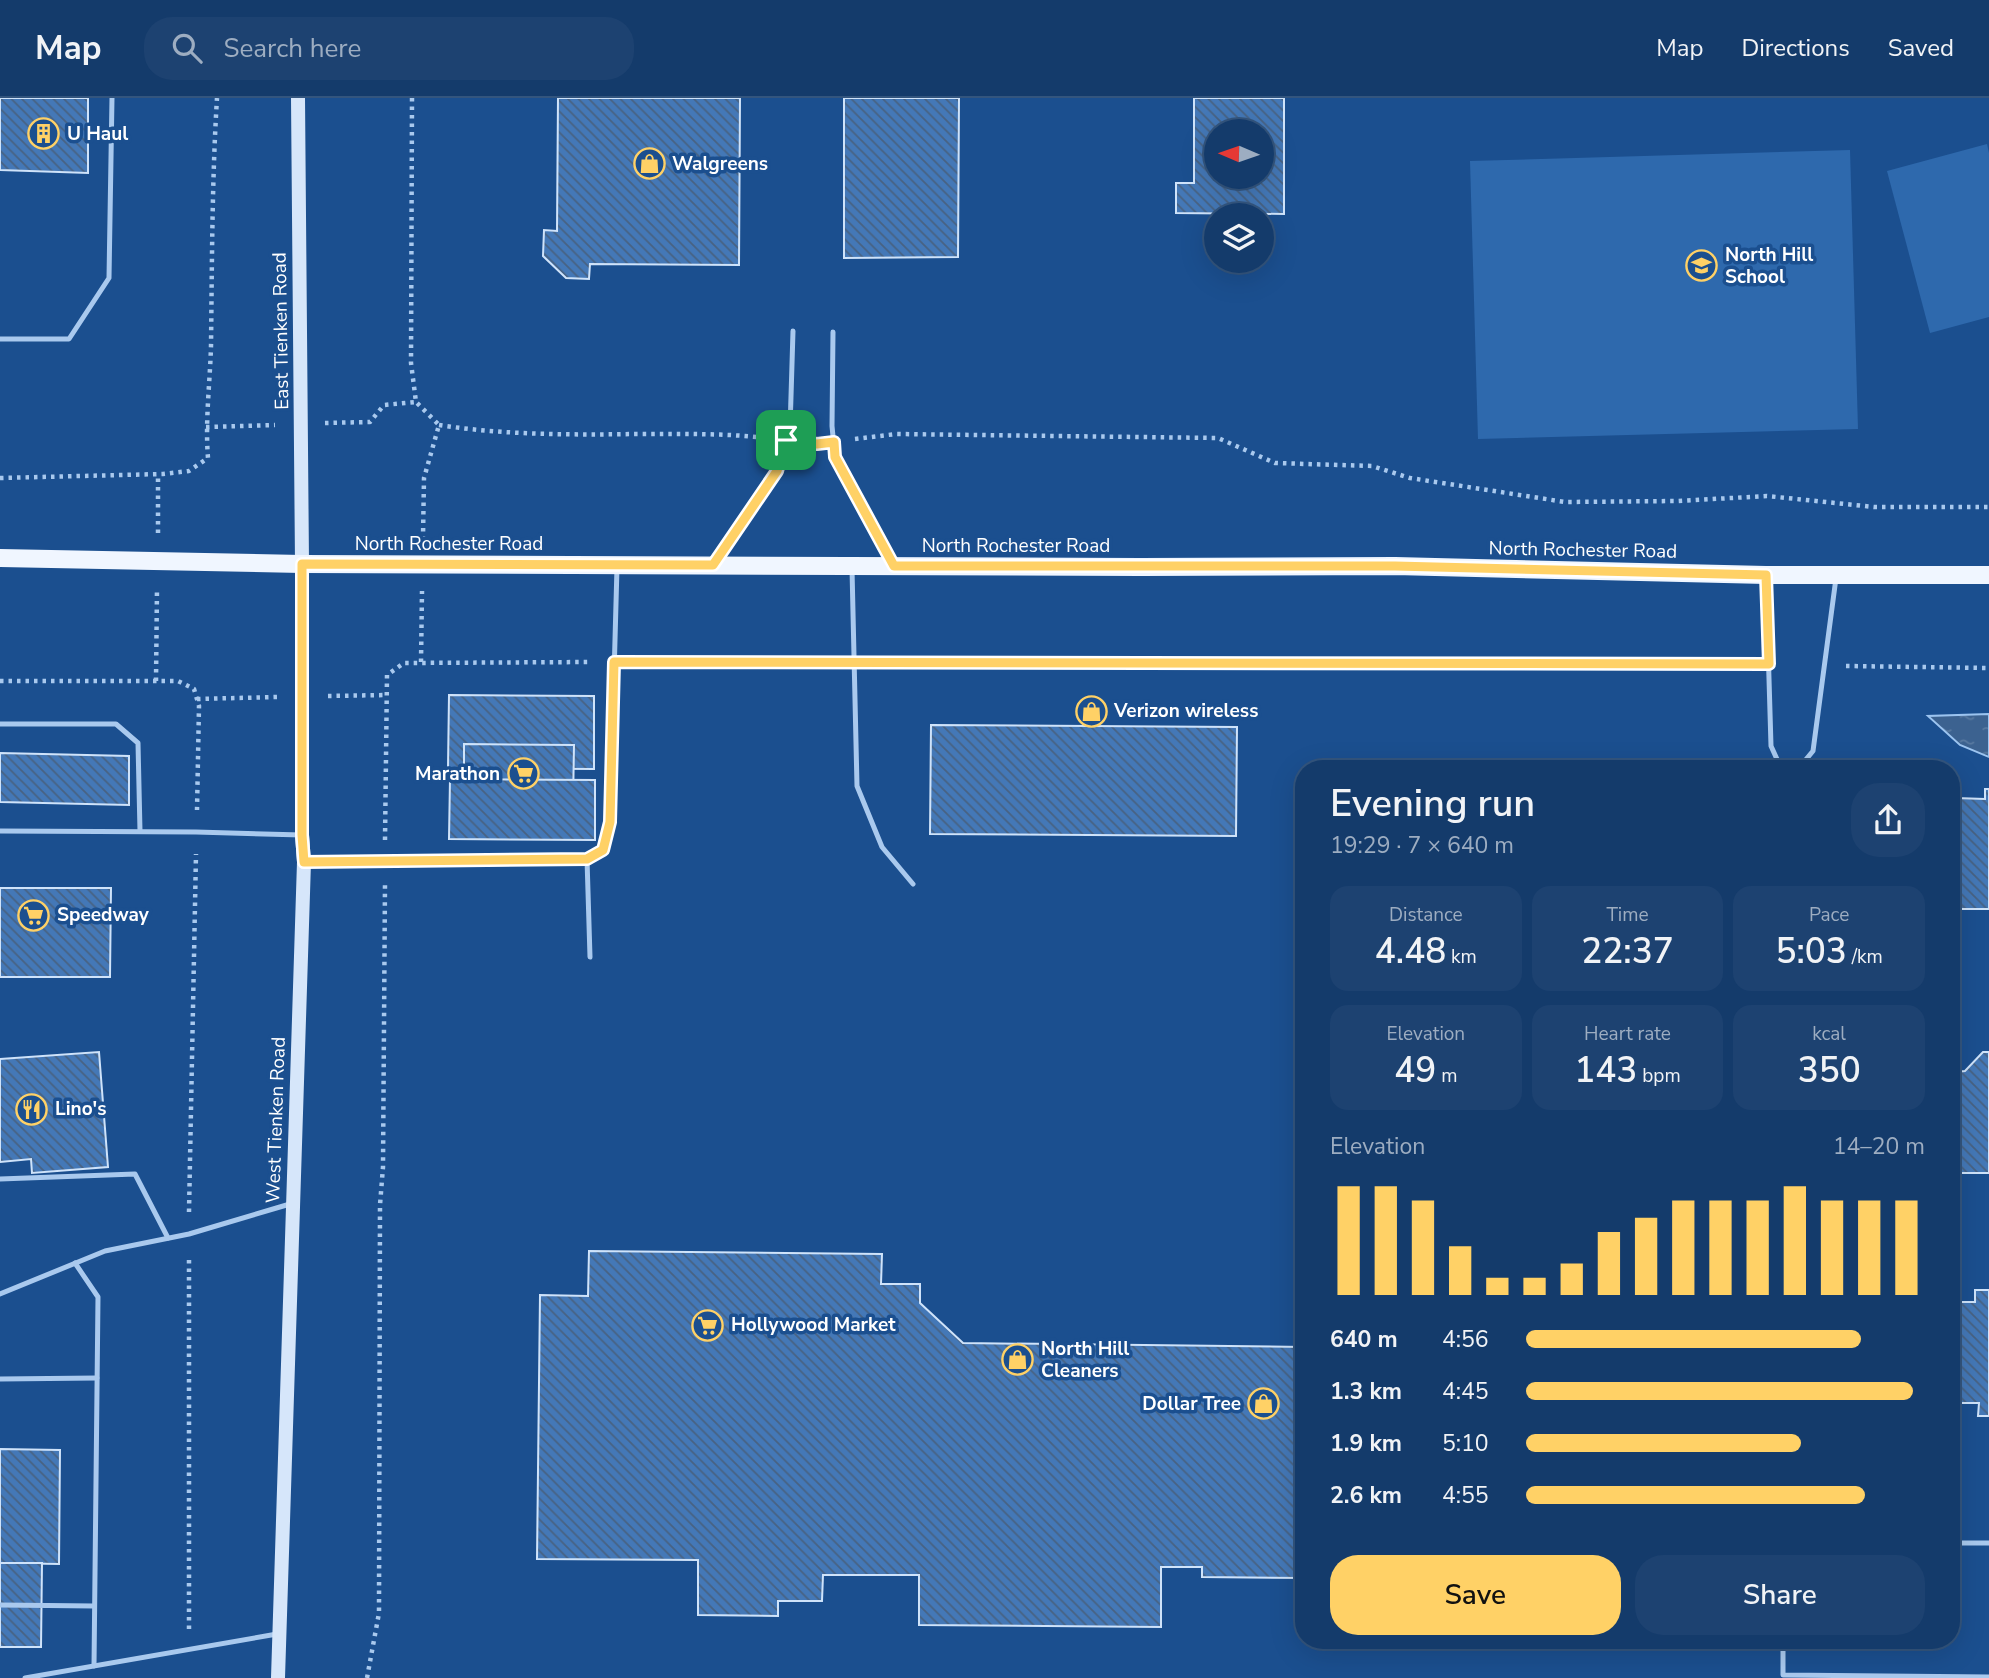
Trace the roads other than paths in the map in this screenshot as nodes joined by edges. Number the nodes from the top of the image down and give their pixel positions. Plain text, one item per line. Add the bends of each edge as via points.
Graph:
1 (112, 98) edge
2 (298, 98) edge
3 (793, 331) dead end
4 (833, 332) dead end
5 (0, 339) edge
6 (0, 558) edge
7 (302, 564) junction
8 (617, 565) junction
9 (713, 565) junction
10 (852, 566) junction
11 (894, 566) junction
12 (1837, 574) junction
13 (1766, 575) junction
14 (1989, 575) edge
15 (0, 724) edge
16 (1777, 760) edge
17 (1806, 760) edge
18 (0, 831) edge
19 (140, 831) junction
20 (302, 835) junction
21 (587, 859) junction
22 (304, 862) junction
23 (913, 884) dead end
24 (590, 957) dead end
25 (0, 1179) edge
26 (293, 1203) junction
27 (168, 1238) junction
28 (75, 1263) junction
29 (0, 1294) edge
30 (97, 1378) junction
31 (0, 1379) edge
32 (1989, 1543) edge
33 (1960, 1544) edge
34 (0, 1605) edge
35 (94, 1606) junction
36 (280, 1633) junction
37 (1783, 1649) edge
38 (94, 1666) junction
39 (1989, 1677) edge
40 (25, 1678) edge
41 (278, 1678) edge

1 - 5 lane via 109,278 69,339
2 - 7 main road, East Tienken Road
3 - 9 lane via 790,429 777,471
4 - 11 lane via 835,457
6 - 7 main road, North Rochester Road
7 - 8 main road, North Rochester Road
7 - 20 main road, West Tienken Road
8 - 9 main road, North Rochester Road
8 - 21 lane via 610,822 603,850
9 - 10 main road, North Rochester Road
10 - 11 main road, North Rochester Road
10 - 23 lane via 857,786 882,847
11 - 13 main road, North Rochester Road via 1395,566
12 - 13 main road, North Rochester Road
12 - 14 main road, North Rochester Road
12 - 17 lane via 1813,751
13 - 16 lane via 1771,746
15 - 19 lane via 116,724 138,743
18 - 19 lane
19 - 20 lane
20 - 22 main road, West Tienken Road
21 - 22 lane
21 - 24 lane
22 - 26 main road, West Tienken Road
25 - 27 lane via 135,1174
26 - 27 lane
26 - 36 main road, West Tienken Road
27 - 28 lane via 105,1251
28 - 29 lane
28 - 30 lane via 97,1297
30 - 31 lane
30 - 35 lane
32 - 33 lane
34 - 35 lane
35 - 38 lane
36 - 38 lane
36 - 41 main road, West Tienken Road
37 - 39 lane via 1783,1675
38 - 40 lane

